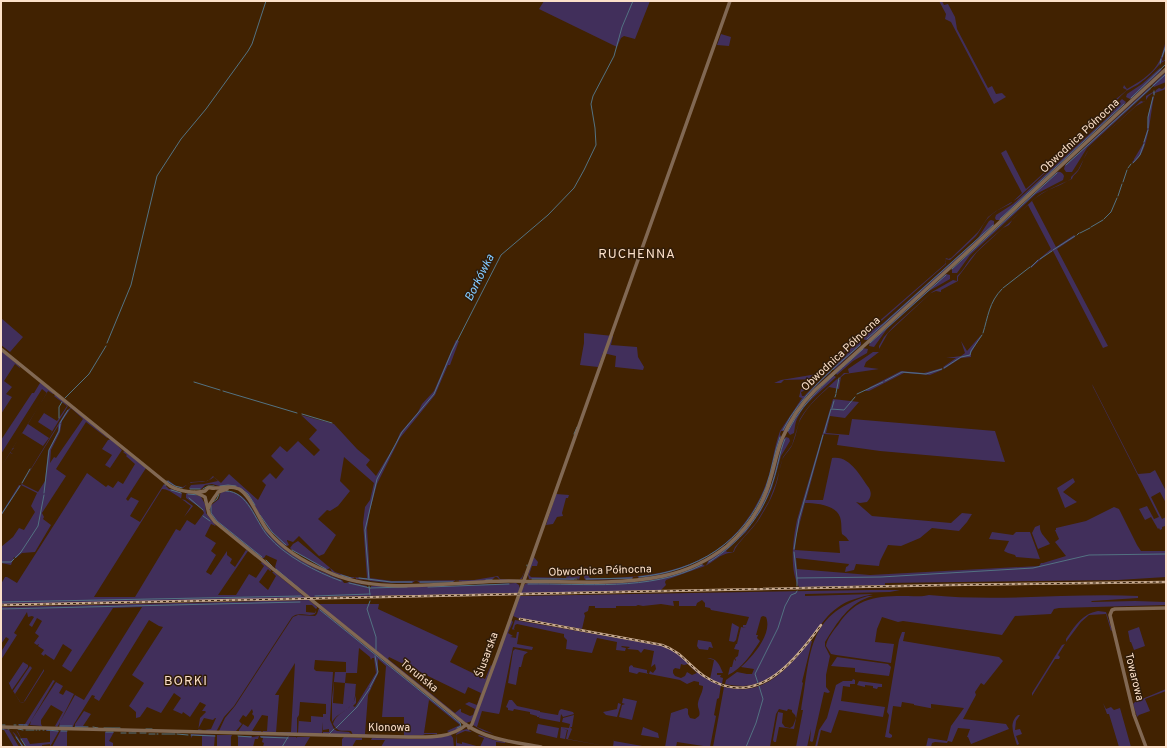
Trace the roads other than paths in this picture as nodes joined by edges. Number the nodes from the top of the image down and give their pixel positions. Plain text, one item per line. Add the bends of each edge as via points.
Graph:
1 (730, 1) edge
2 (1166, 69) edge
3 (1, 349) edge
4 (213, 488) junction
5 (206, 490) junction
6 (195, 492) junction
7 (216, 494) junction
8 (205, 497) junction
9 (212, 500) junction
10 (249, 500) junction
11 (208, 510) junction
12 (523, 581) junction
13 (1166, 608) edge
14 (468, 726) junction
15 (1, 727) edge
16 (540, 747) edge
17 (1146, 747) edge

1 - 12 street, Ślusarska
2 - 12 street, Obwodnica Północna via 810,395 786,430 760,506 745,527 724,548 693,567 656,578 621,581
3 - 6 street via 170,486
4 - 5 street
4 - 7 street
4 - 10 street, Obwodnica Północna via 236,488
5 - 6 street
5 - 8 street
6 - 8 street
7 - 9 street
7 - 10 street, Obwodnica Północna via 221,490 231,489
8 - 9 street
8 - 11 street
9 - 11 street
10 - 12 street, Obwodnica Północna via 266,529 287,550 321,569 350,580 385,585
11 - 14 street, Toruńska via 215,522
12 - 14 street, Ślusarska via 472,724
13 - 17 street, Towarowa via 1111,612 1134,715
14 - 15 street, Klonowa via 451,734 408,737
14 - 16 street, Toruńska via 493,738

